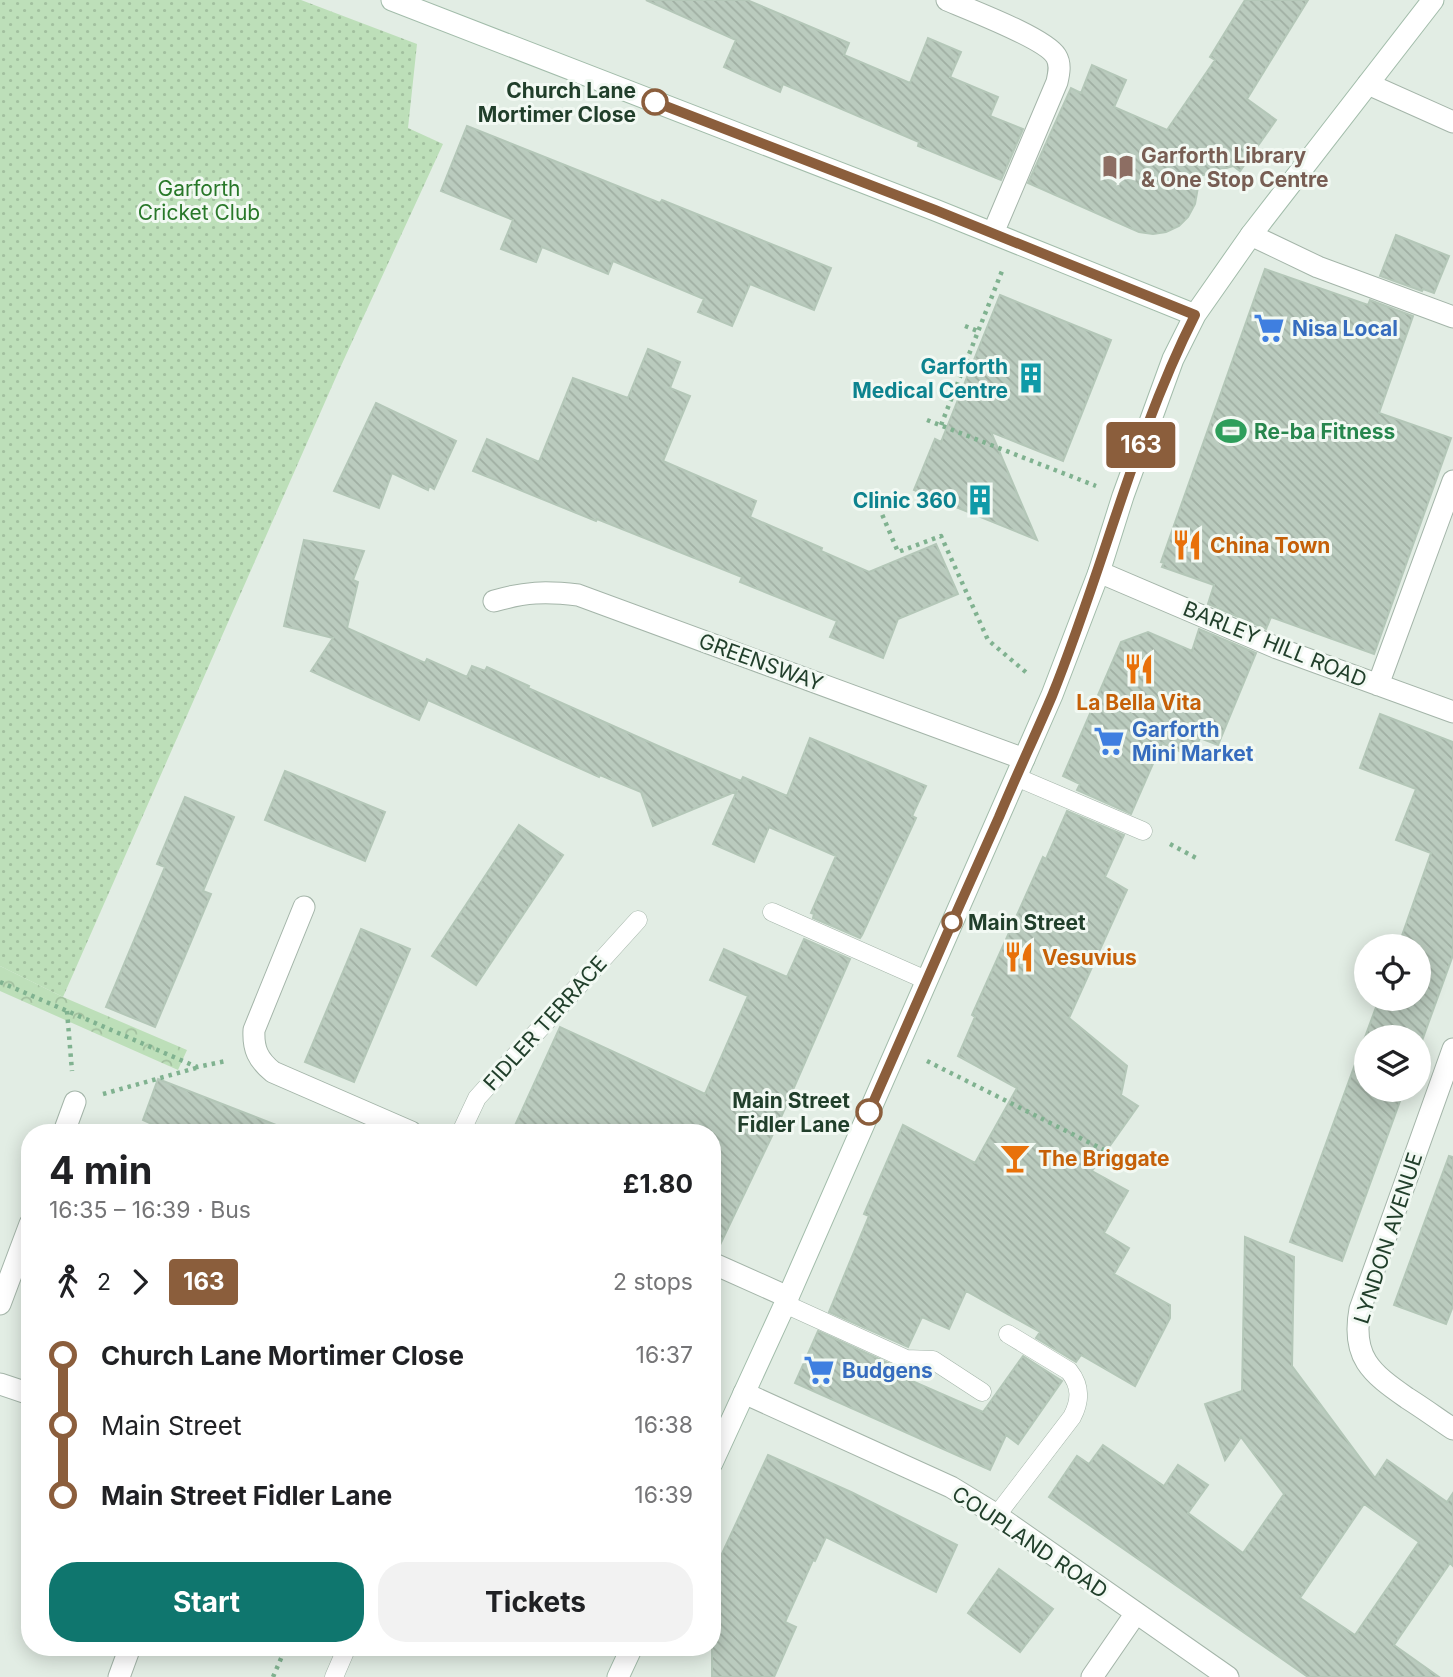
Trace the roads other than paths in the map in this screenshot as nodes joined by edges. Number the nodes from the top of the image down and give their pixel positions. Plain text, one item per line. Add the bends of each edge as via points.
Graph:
1 (392, 0) edge
2 (947, 0) edge
3 (1433, 0) edge
4 (1368, 84) junction
5 (1453, 122) edge
6 (993, 233) junction
7 (1251, 235) junction
8 (1195, 315) junction
9 (1453, 317) edge
10 (1453, 481) edge
11 (1099, 572) junction
12 (494, 601) dead end
13 (1378, 685) junction
14 (1453, 712) edge
15 (1020, 768) junction
16 (1143, 831) dead end
17 (304, 907) dead end
18 (772, 912) dead end
19 (638, 920) dead end
20 (926, 980) junction
21 (1453, 1049) edge
22 (75, 1102) road end
23 (67, 1124) edge
24 (393, 1124) edge
25 (465, 1124) edge
26 (21, 1248) edge
27 (721, 1268) edge
28 (786, 1300) junction
29 (0, 1304) edge
30 (1008, 1334) dead end
31 (0, 1384) edge
32 (21, 1391) edge
33 (982, 1392) dead end
34 (744, 1393) junction
35 (1453, 1429) edge
36 (721, 1443) edge
37 (997, 1515) junction
38 (1136, 1613) junction
39 (127, 1656) edge
40 (343, 1656) edge
41 (628, 1656) edge
42 (119, 1677) edge
43 (334, 1677) edge
44 (618, 1677) edge
45 (1092, 1677) edge
46 (1228, 1677) edge

1 - 6 street
2 - 6 street via 1040,41 1059,63 1057,82
3 - 4 street
4 - 5 street
4 - 7 street
6 - 8 street
7 - 8 street
7 - 9 street via 1318,267
8 - 11 street via 1173,359
10 - 13 street
11 - 13 street, BARLEY HILL ROAD
11 - 15 street
12 - 15 street, GREENSWAY via 521,593 578,595
13 - 14 street, BARLEY HILL ROAD
15 - 16 lane
15 - 20 street
17 - 24 street via 254,1030 256,1055 273,1072
18 - 20 lane
19 - 25 lane, FIDLER TERRACE via 477,1098
20 - 28 street
21 - 35 street, LYNDON AVENUE via 1356,1329 1368,1367
22 - 23 street
26 - 29 street
27 - 28 street
28 - 33 lane via 906,1359 933,1360
28 - 34 street
30 - 37 lane via 1069,1371 1079,1399 1072,1417
31 - 32 street
34 - 36 street
34 - 37 street, COUPLAND ROAD via 951,1488
37 - 38 street, COUPLAND ROAD
38 - 45 street
38 - 46 street, COUPLAND ROAD
39 - 42 street
40 - 43 lane
41 - 44 street

